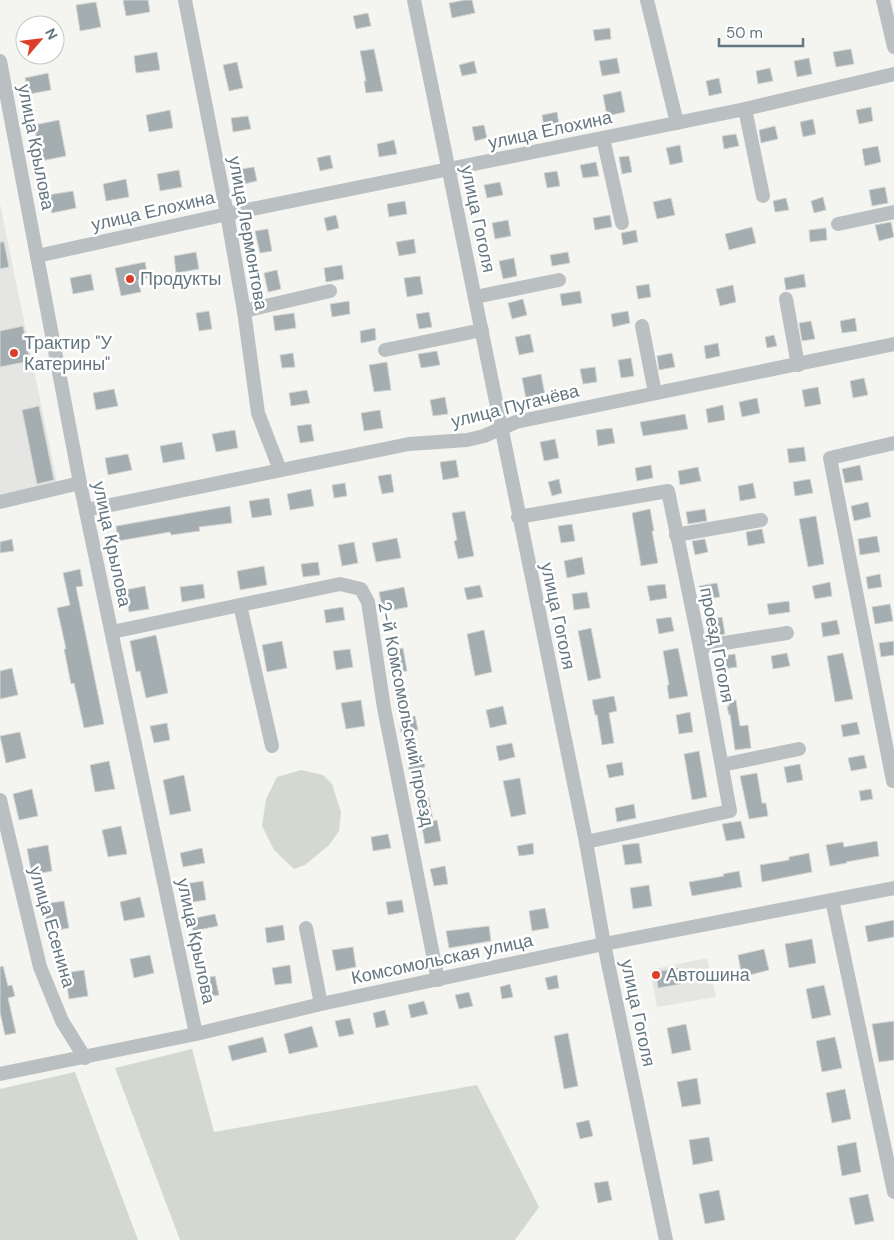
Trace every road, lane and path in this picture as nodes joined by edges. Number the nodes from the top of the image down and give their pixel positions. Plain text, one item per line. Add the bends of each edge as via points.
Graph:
1 (185, 0) edge
2 (414, 0) edge
3 (647, 0) edge
4 (884, 0) edge
5 (894, 47) edge
6 (0, 61) edge
7 (894, 74) edge
8 (745, 109) junction
9 (677, 123) junction
10 (603, 138) junction
11 (449, 169) junction
12 (763, 196) dead end
13 (894, 212) edge
14 (227, 214) junction
15 (622, 223) dead end
16 (838, 224) dead end
17 (37, 256) junction
18 (559, 280) dead end
19 (330, 292) dead end
20 (475, 297) junction
21 (786, 299) dead end
22 (244, 311) junction
23 (642, 326) dead end
24 (482, 330) junction
25 (894, 344) edge
26 (385, 350) dead end
27 (798, 365) junction
28 (655, 393) junction
29 (500, 430) junction
30 (894, 443) edge
31 (280, 470) junction
32 (80, 483) junction
33 (0, 502) edge
34 (86, 510) junction
35 (518, 517) junction
36 (761, 520) dead end
37 (676, 534) junction
38 (240, 605) junction
39 (112, 632) junction
40 (788, 633) dead end
41 (700, 647) junction
42 (272, 746) dead end
43 (799, 749) dead end
44 (722, 765) junction
45 (894, 781) edge
46 (0, 800) edge
47 (586, 842) junction
48 (894, 888) edge
49 (832, 900) junction
50 (306, 928) dead end
51 (604, 944) junction
52 (438, 980) junction
53 (322, 1004) junction
54 (196, 1034) junction
55 (85, 1058) junction
56 (0, 1074) edge
57 (894, 1192) edge
58 (666, 1240) edge

1 - 14 street, улица Лермонтова
2 - 11 street, улица Гоголя
3 - 9 street
4 - 5 street
6 - 17 street, улица Крылова
7 - 8 street, улица Елохина
8 - 9 street, улица Елохина
8 - 12 street
9 - 10 street, улица Елохина
10 - 11 street, улица Елохина
10 - 15 street
11 - 14 street, улица Елохина
11 - 20 street, улица Гоголя
13 - 16 street
14 - 17 street, улица Елохина
14 - 22 street, улица Лермонтова
17 - 32 street, улица Крылова
18 - 20 street
19 - 22 street
20 - 24 street, улица Гоголя
21 - 27 street
22 - 31 street, улица Лермонтова via 258,413
23 - 28 street
24 - 26 street
24 - 29 street, улица Гоголя
25 - 27 street, улица Пугачёва
27 - 28 street, улица Пугачёва
28 - 29 street, улица Пугачёва via 516,422
29 - 31 street, улица Пугачёва via 467,440 408,444
29 - 35 street, улица Гоголя
30 - 45 street via 830,458
31 - 34 street, улица Пугачёва
32 - 33 street
32 - 34 street, улица Крылова
34 - 39 street, улица Крылова
35 - 37 street, проезд Гоголя via 668,491
35 - 47 street, улица Гоголя
36 - 37 street
37 - 41 street, проезд Гоголя
38 - 39 street, 2-й Комсомольский проезд
38 - 42 street
38 - 52 street, 2-й Комсомольский проезд via 340,584 361,589 368,602 384,708
39 - 54 street, улица Крылова
40 - 41 street
41 - 44 street, проезд Гоголя
43 - 44 street
44 - 47 street, проезд Гоголя via 730,811
46 - 55 street, улица Есенина via 40,967 62,1021
47 - 51 street, улица Гоголя
48 - 49 street, Комсомольская улица
49 - 51 street, Комсомольская улица
49 - 57 street
50 - 53 street
51 - 52 street, Комсомольская улица
51 - 58 street, улица Гоголя
52 - 53 street, Комсомольская улица
53 - 54 street, Комсомольская улица
54 - 55 street, Комсомольская улица
55 - 56 street, Комсомольская улица

